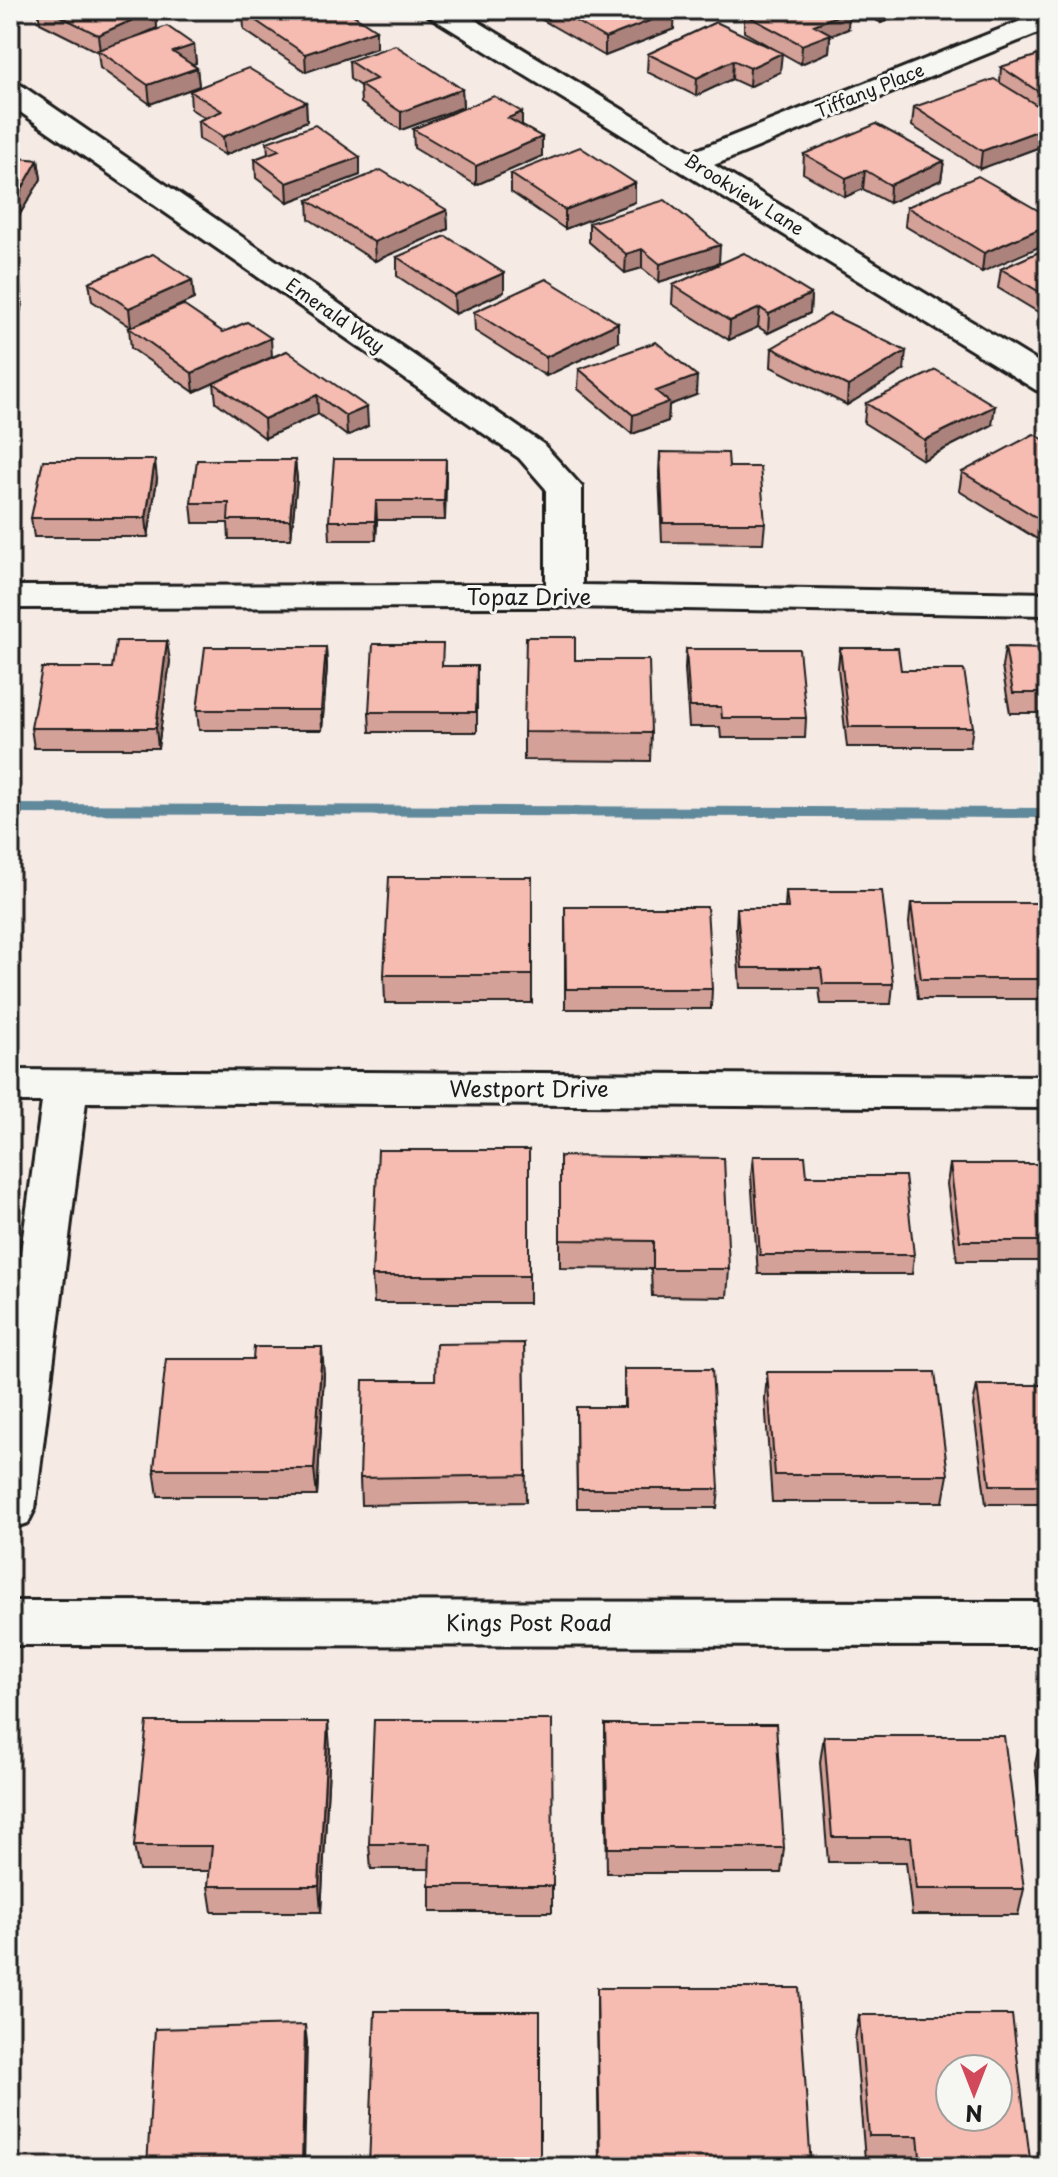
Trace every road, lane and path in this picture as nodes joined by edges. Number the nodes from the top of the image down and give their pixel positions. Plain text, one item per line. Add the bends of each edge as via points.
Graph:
1 (439, 10) edge
2 (1048, 19) edge
3 (12, 95) edge
4 (692, 163) junction
5 (1048, 383) edge
6 (564, 596) junction
7 (10, 597) edge
8 (1048, 604) edge
9 (10, 1086) edge
10 (66, 1087) junction
11 (1048, 1092) edge
12 (10, 1509) edge
13 (10, 1623) edge
14 (1048, 1624) edge

1 - 4 street, Brookview Lane
2 - 4 street, Tiffany Place
3 - 6 street, Emerald Way via 531,451 564,487
4 - 5 street, Brookview Lane
6 - 7 street, Topaz Drive
6 - 8 street, Topaz Drive
9 - 10 street, Westport Drive
10 - 11 street, Westport Drive
10 - 12 street
13 - 14 street, Kings Post Road

